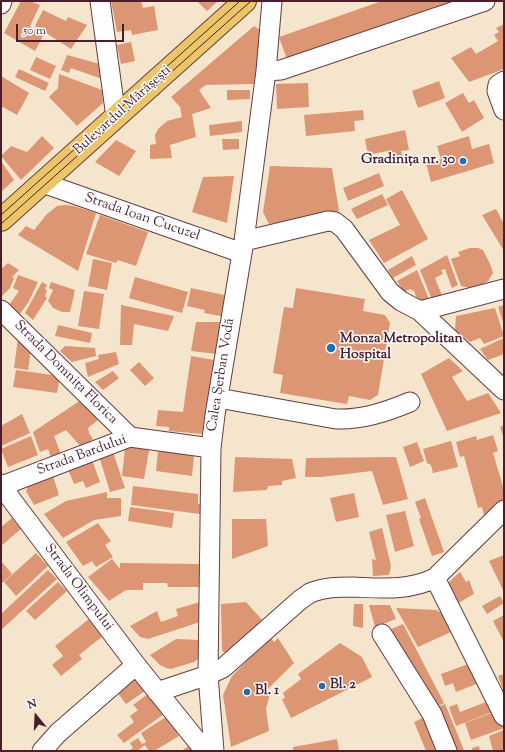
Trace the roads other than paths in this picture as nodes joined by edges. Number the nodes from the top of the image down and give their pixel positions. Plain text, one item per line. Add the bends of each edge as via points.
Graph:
1 (100, 1) edge
2 (245, 1) edge
3 (272, 1) edge
4 (485, 1) edge
5 (266, 71) junction
6 (504, 81) edge
7 (504, 110) edge
8 (116, 117) junction
9 (43, 183) junction
10 (1, 220) edge
11 (243, 247) junction
12 (504, 290) edge
13 (1, 310) edge
14 (420, 311) junction
15 (504, 390) edge
16 (218, 398) junction
17 (410, 402) dead end
18 (130, 437) junction
19 (211, 448) junction
20 (2, 485) edge
21 (504, 510) edge
22 (434, 578) junction
23 (382, 634) dead end
24 (136, 665) junction
25 (208, 675) junction
26 (157, 692) junction
27 (504, 716) edge
28 (42, 751) edge
29 (205, 751) edge
30 (214, 751) edge
31 (447, 751) edge

1 - 8 street
2 - 8 main road, Bulevardul Mărășești
3 - 5 street, Calea Șerban Vodă
4 - 5 street via 281,70
5 - 11 street, Calea Șerban Vodă
6 - 7 street via 498,85 497,90
8 - 9 main road, Bulevardul Mărășești
9 - 10 main road, Bulevardul Mărășești
9 - 11 street, Strada Ioan Cucuzel
11 - 14 street via 328,221 336,222 344,229 390,292
11 - 16 street, Calea Șerban Vodă
12 - 14 street
13 - 18 street, Strada Domnița Florica
14 - 15 street
16 - 17 street via 336,420 352,420 373,415
16 - 19 street, Calea Șerban Vodă
18 - 19 street, Strada Bardului
18 - 20 street, Strada Bardului
19 - 25 street, Calea Șerban Vodă
20 - 24 street, Strada Olimpului
21 - 22 street
22 - 25 street via 410,587 341,587 310,593 231,662
22 - 27 street
23 - 31 street via 432,714
24 - 26 street, Strada Olimpului
24 - 28 street via 58,733
25 - 26 street
25 - 30 street, Calea Șerban Vodă
26 - 29 street, Strada Olimpului

